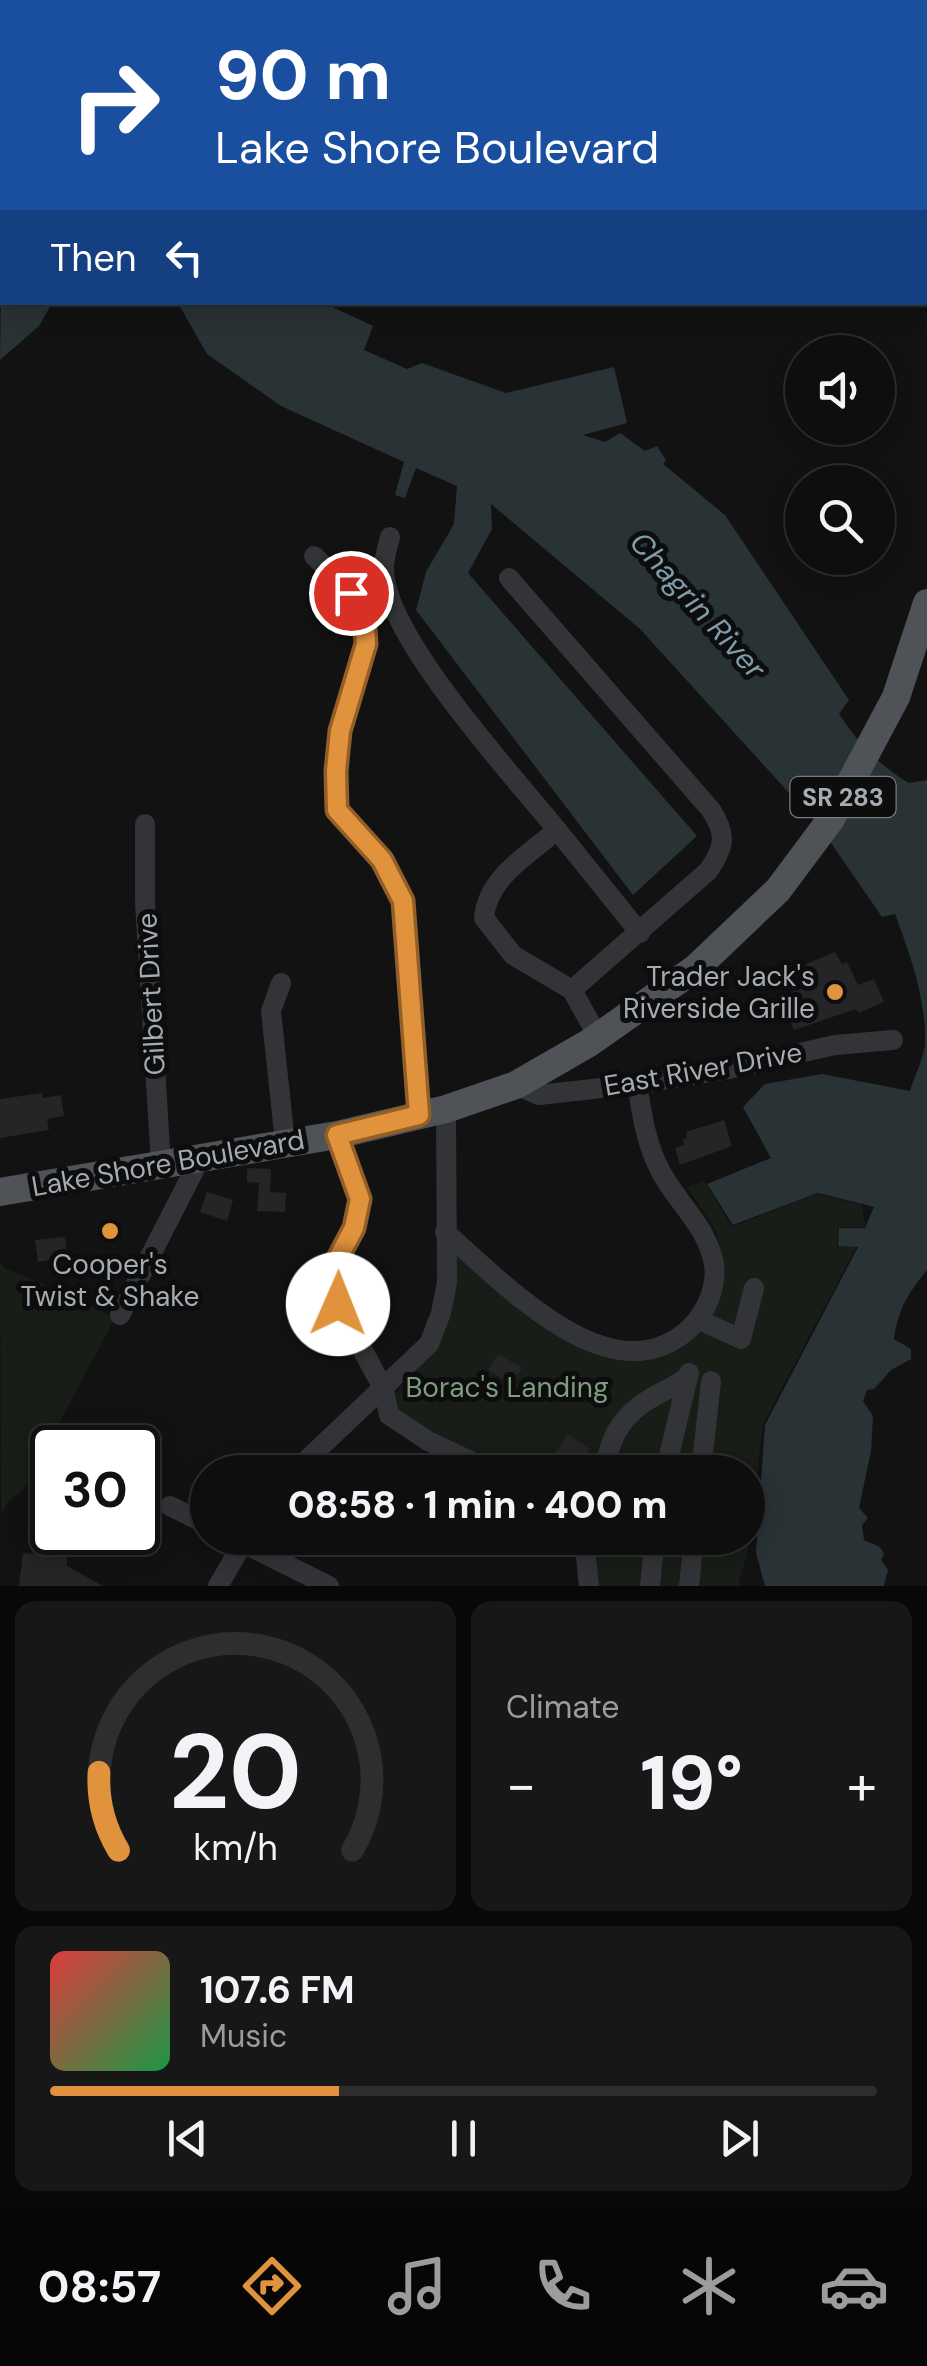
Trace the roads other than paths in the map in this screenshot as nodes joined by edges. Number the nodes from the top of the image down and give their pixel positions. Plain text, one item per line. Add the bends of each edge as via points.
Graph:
1 (390, 536) dead end
2 (314, 556) dead end
3 (510, 578) dead end
4 (927, 603) edge
5 (145, 824) dead end
6 (556, 830) junction
7 (640, 933) junction
8 (281, 983) dead end
9 (572, 990) junction
10 (598, 1036) junction
11 (893, 1040) dead end
12 (636, 1084) junction
13 (516, 1085) junction
14 (432, 1112) junction
15 (337, 1135) junction
16 (285, 1142) junction
17 (201, 1157) junction
18 (160, 1164) junction
19 (0, 1192) edge
20 (445, 1232) junction
21 (754, 1288) dead end
22 (120, 1315) dead end
23 (698, 1320) junction
24 (711, 1381) dead end
25 (384, 1390) junction
26 (313, 1455) edge
27 (458, 1455) edge
28 (607, 1455) edge
29 (669, 1455) edge
30 (704, 1455) edge
31 (170, 1506) dead end
32 (190, 1515) edge
33 (233, 1555) edge
34 (271, 1555) edge
35 (586, 1555) edge
36 (653, 1555) edge
37 (692, 1555) edge
38 (589, 1582) edge
39 (218, 1586) edge
40 (329, 1586) edge
41 (650, 1586) edge
42 (688, 1586) edge

1 - 6 street via 384,568 390,600 411,642
2 - 14 street via 364,614 366,644 340,731 337,810 382,860 403,901
3 - 7 street via 721,825 723,847 708,871
4 - 10 main road, Lake Shore Boulevard / SR 283 via 896,697 831,820 778,890 696,968
5 - 18 street, Gilbert Drive
6 - 7 street
6 - 9 street via 497,882 484,918 513,956
7 - 9 street
8 - 16 street via 271,1011
9 - 10 street
10 - 13 main road, Lake Shore Boulevard / SR 283
11 - 12 street, East River Drive
12 - 13 street, East River Drive via 539,1095
12 - 23 street via 647,1144 705,1237 714,1267 712,1292
13 - 14 main road, Lake Shore Boulevard / SR 283
14 - 15 main road, Lake Shore Boulevard / SR 283
14 - 20 street
15 - 16 main road, Lake Shore Boulevard / SR 283
15 - 25 street via 360,1199 332,1278 345,1318
16 - 17 main road, Lake Shore Boulevard / SR 283
17 - 18 main road, Lake Shore Boulevard / SR 283
17 - 22 street
18 - 19 main road, Lake Shore Boulevard / SR 283
20 - 23 street via 546,1320 606,1346 636,1352 679,1338
20 - 25 street via 447,1282 429,1344
21 - 23 street via 741,1339
24 - 30 street
25 - 26 street
25 - 27 street via 388,1415
28 - 29 street via 628,1412 679,1385 689,1371
31 - 32 street
33 - 39 street
34 - 40 street
35 - 38 street
36 - 41 street
37 - 42 street

